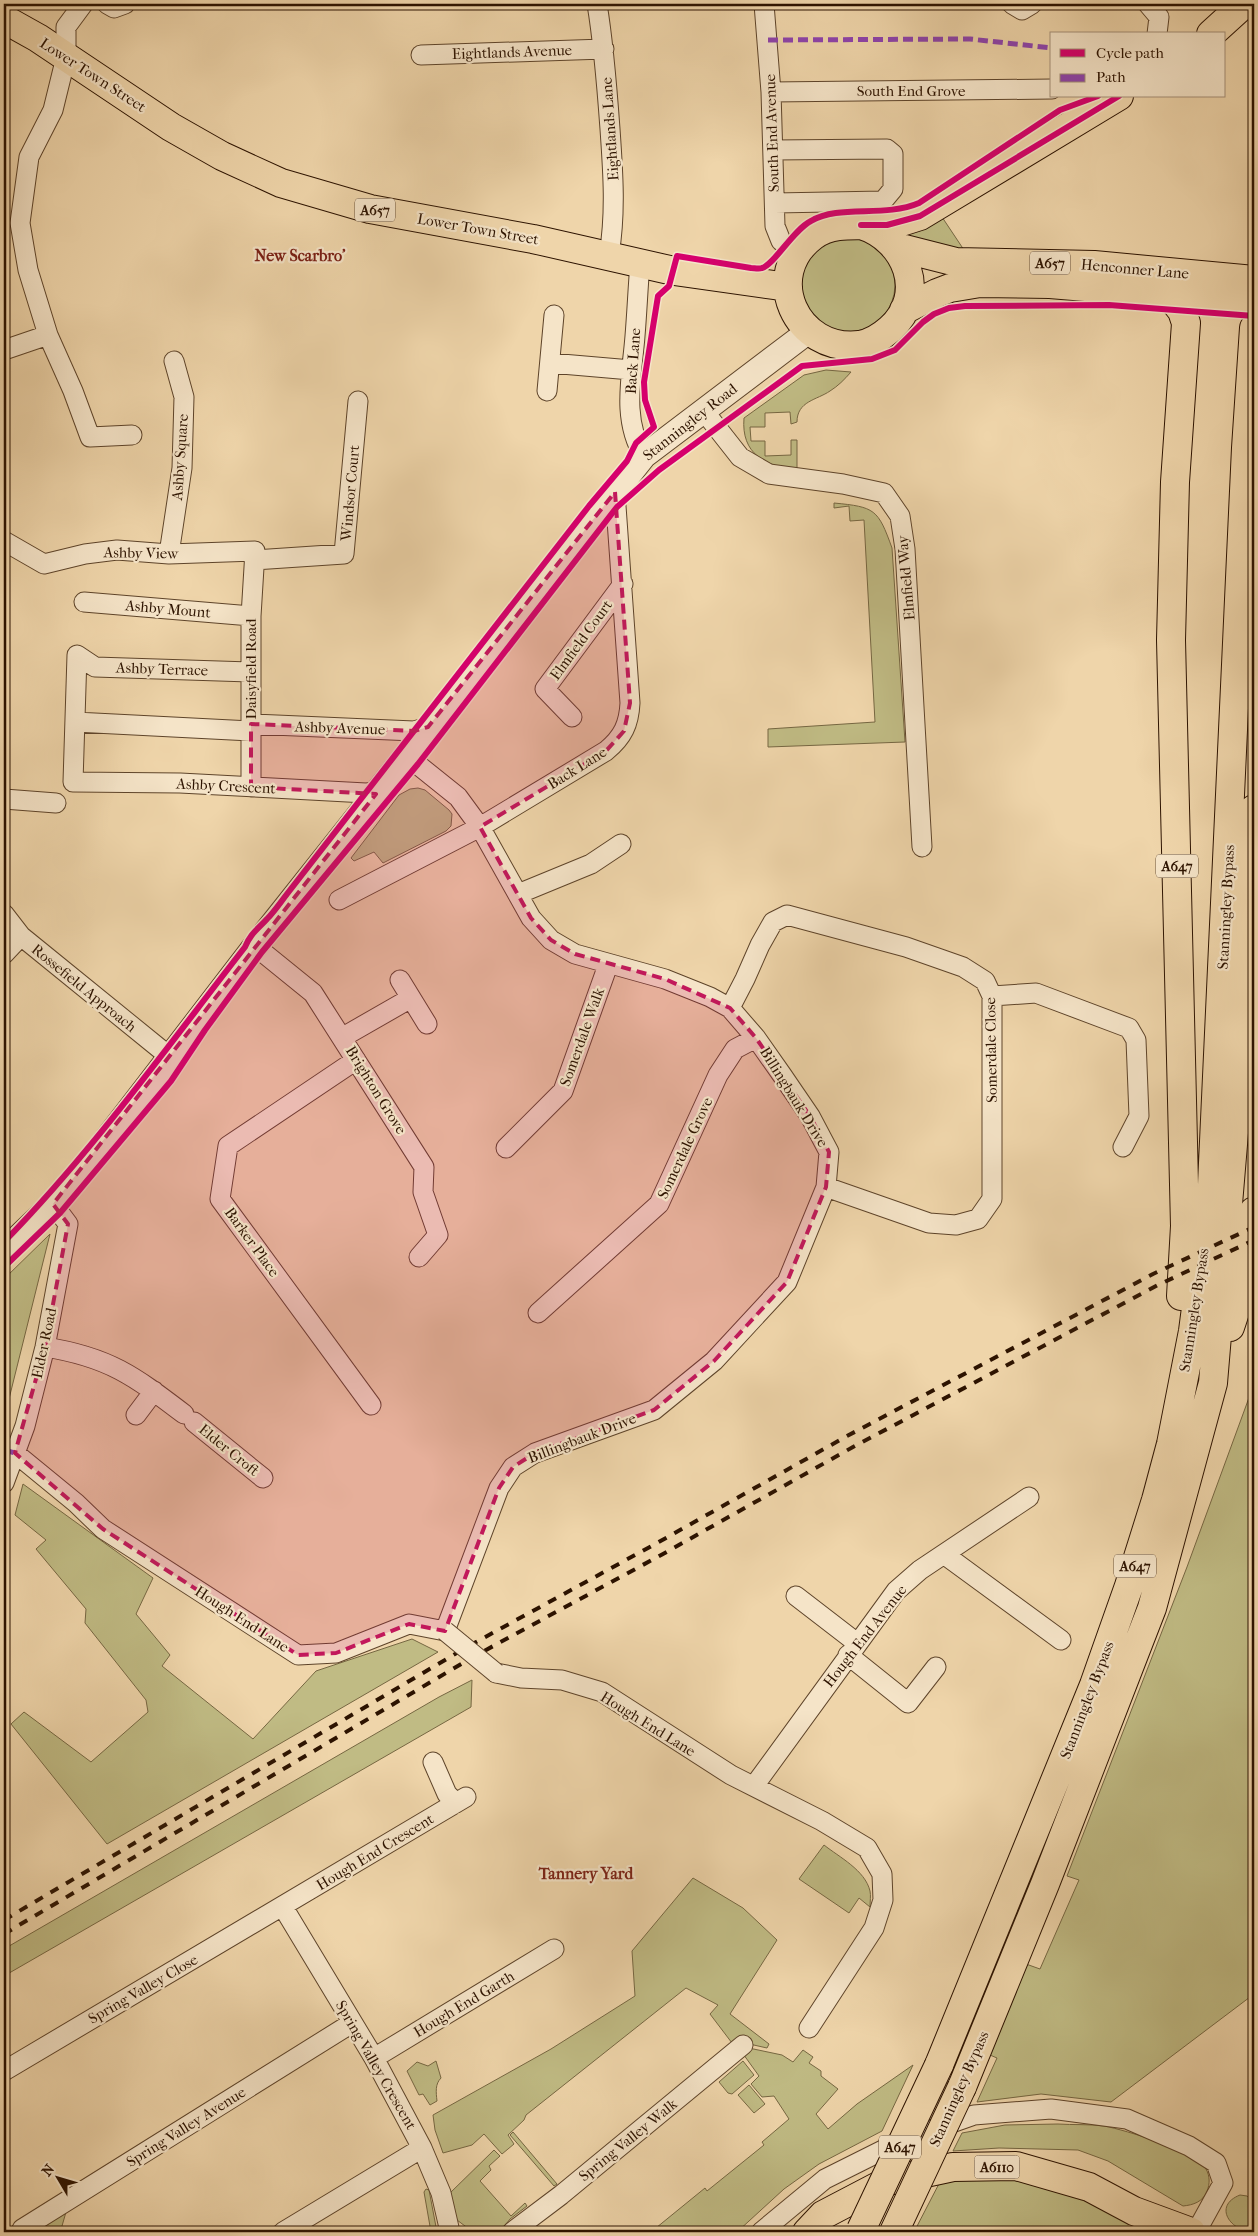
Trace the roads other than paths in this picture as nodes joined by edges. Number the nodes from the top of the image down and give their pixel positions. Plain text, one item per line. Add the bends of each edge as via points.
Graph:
1 (82, 4) edge
2 (106, 4) edge
3 (125, 4) edge
4 (597, 4) edge
5 (764, 4) edge
6 (1012, 4) edge
7 (1032, 4) edge
8 (1148, 4) edge
9 (1244, 4) edge
10 (4, 19) edge
11 (1157, 32) edge
12 (1213, 32) edge
13 (604, 49) junction
14 (420, 55) dead end
15 (66, 57) junction
16 (1050, 89) edge
17 (770, 92) junction
18 (1116, 98) edge
19 (774, 150) junction
20 (775, 203) junction
21 (861, 225) junction
22 (897, 248) junction
23 (797, 253) junction
24 (610, 255) junction
25 (640, 263) junction
26 (788, 286) junction
27 (1245, 289) edge
28 (1168, 292) junction
29 (904, 310) junction
30 (554, 315) dead end
31 (1254, 328) edge
32 (809, 331) junction
33 (48, 335) junction
34 (4, 350) edge
35 (174, 361) dead end
36 (550, 363) junction
37 (630, 370) junction
38 (547, 391) dead end
39 (358, 401) dead end
40 (703, 410) junction
41 (132, 435) dead end
42 (644, 456) junction
43 (615, 492) junction
44 (4, 541) edge
45 (169, 554) junction
46 (254, 556) junction
47 (623, 584) junction
48 (84, 602) dead end
49 (251, 616) junction
50 (250, 672) junction
51 (572, 717) dead end
52 (75, 722) junction
53 (251, 727) junction
54 (428, 727) junction
55 (407, 756) junction
56 (251, 787) junction
57 (378, 792) junction
58 (4, 799) edge
59 (56, 803) dead end
60 (1254, 809) edge
61 (480, 827) junction
62 (621, 844) dead end
63 (922, 847) dead end
64 (518, 894) junction
65 (339, 900) dead end
66 (4, 914) edge
67 (21, 936) junction
68 (255, 946) junction
69 (4, 954) edge
70 (608, 965) junction
71 (400, 980) dead end
72 (992, 996) junction
73 (411, 998) junction
74 (730, 1008) junction
75 (427, 1024) dead end
76 (343, 1037) junction
77 (756, 1038) junction
78 (170, 1057) junction
79 (356, 1060) junction
80 (506, 1148) dead end
81 (1123, 1148) dead end
82 (826, 1188) junction
83 (54, 1204) junction
84 (1254, 1212) edge
85 (4, 1251) edge
86 (419, 1257) dead end
87 (538, 1313) dead end
88 (45, 1347) junction
89 (1213, 1384) junction
90 (154, 1391) junction
91 (371, 1405) dead end
92 (136, 1415) dead end
93 (1171, 1444) junction
94 (15, 1453) junction
95 (263, 1478) dead end
96 (4, 1483) edge
97 (1029, 1498) dead end
98 (945, 1555) junction
99 (796, 1596) dead end
100 (445, 1632) junction
101 (1061, 1640) dead end
102 (852, 1649) junction
103 (936, 1667) dead end
104 (433, 1762) dead end
105 (754, 1786) junction
106 (283, 1907) junction
107 (554, 1949) dead end
108 (352, 2023) junction
109 (809, 2028) dead end
110 (743, 2045) dead end
111 (374, 2058) junction
112 (4, 2070) edge
113 (422, 2148) junction
114 (860, 2231) edge
115 (21, 2232) edge
116 (283, 2232) edge
117 (450, 2232) edge
118 (512, 2232) edge
119 (761, 2232) edge
120 (807, 2232) edge
121 (894, 2232) edge
122 (1191, 2232) edge
123 (1196, 2232) edge

1 - 15 street via 66,27
2 - 3 street via 114,8
4 - 13 street, Eightlands Lane
5 - 17 street, South End Avenue
6 - 7 street via 1022,10
8 - 11 street via 1159,17
9 - 12 main road
10 - 15 main road, Lower Town Street / A657
13 - 14 street, Eightlands Avenue
13 - 24 street, Eightlands Lane via 614,190
15 - 24 main road, Lower Town Street / A657 via 180,132 281,183 370,208
15 - 33 street via 53,110 29,157 20,223 28,270
16 - 17 street, South End Grove
17 - 19 street, South End Avenue
18 - 21 main road via 920,216 887,224
19 - 20 street, South End Avenue
19 - 20 street via 886,149 893,154 894,189 883,201
20 - 23 street, South End Avenue via 777,235 784,245
21 - 22 main road, A657 via 882,234
21 - 23 main road, A657 via 837,225 825,229
22 - 27 main road, Henconner Lane / A657 via 956,262 1094,265
22 - 29 main road, A657 via 909,278
23 - 26 main road, A657 via 790,268
24 - 25 main road, Lower Town Street / A657
25 - 26 main road, Lower Town Street / A657 via 684,273
25 - 37 street, Back Lane
26 - 32 main road, A657 via 797,318
27 - 28 main road, Henconner Lane
28 - 29 main road, Henconner Lane via 980,283 944,290
28 - 93 main road, A647 via 1182,311 1186,323 1175,482 1171,640 1185,1226
29 - 32 main road, A657 via 881,337 865,344 829,343
30 - 36 street
31 - 93 main road, Stanningley Bypass / A647 via 1212,1185 1193,1331
32 - 40 street, Stanningley Road
33 - 34 street
33 - 41 street via 90,437
35 - 45 street, Ashby Square via 184,397 183,450
36 - 37 street
36 - 38 street
37 - 42 street, Back Lane via 633,433
39 - 46 street, Windsor Court via 344,554
40 - 42 street, Stanningley Road
40 - 63 street, Elmfield Way via 740,457 769,474 884,493 900,516 905,549
42 - 43 street, Stanningley Road
43 - 47 street, Back Lane
43 - 54 street, Stanningley Road
44 - 45 street, Ashby View via 44,564 117,550
45 - 46 street, Ashby View
46 - 49 street, Daisyfield Road
47 - 51 street, Elmfield Court via 545,689
47 - 61 street, Back Lane via 630,703 624,731 606,751
48 - 49 street, Ashby Mount
49 - 50 street, Daisyfield Road
50 - 52 street, Ashby Terrace via 95,667 77,655
50 - 53 street, Daisyfield Road
52 - 53 street, Ashby Avenue
52 - 56 street, Ashby Crescent via 73,782
53 - 54 street, Ashby Avenue via 414,731
53 - 56 street, Daisyfield Road
54 - 55 street, Stanningley Road
55 - 57 street, Stanningley Road
55 - 61 street, Billingbauk Drive via 458,797
56 - 57 street, Ashby Crescent
57 - 68 street, Stanningley Road
58 - 59 street
60 - 89 main road, Stanningley Bypass / A647 via 1241,1049
61 - 64 street, Billingbauk Drive
61 - 65 street, Back Lane
62 - 64 street via 591,864
64 - 70 street, Billingbauk Drive via 531,918 551,940 575,954
66 - 67 street, Rossefield Approach
67 - 69 street
67 - 78 street, Rossefield Approach
68 - 76 street, Brighton Grove via 313,993
68 - 78 street, Stanningley Road
70 - 74 street, Billingbauk Drive via 665,979
70 - 80 street, Somerdale Walk via 563,1091
71 - 73 street
72 - 74 street, Somerdale Close via 985,981 962,967 906,947 787,915 773,922
72 - 81 street via 1036,993 1129,1028 1136,1040 1139,1116
72 - 82 street, Somerdale Close via 992,1199 978,1219 956,1225 929,1223
73 - 75 street
73 - 76 street
74 - 77 street, Billingbauk Drive
76 - 79 street, Brighton Grove
77 - 82 street, Billingbauk Drive via 810,1116 828,1152
77 - 87 street, Somerdale Grove via 735,1049 718,1075 660,1204
78 - 83 street, Stanningley Road
79 - 86 street, Brighton Grove via 424,1167 423,1192 438,1235
79 - 91 street, Barker Place via 228,1146 220,1199
82 - 100 street, Billingbauk Drive via 787,1282 714,1362 654,1410 535,1453 513,1467 499,1488
83 - 85 street, Stanningley Road
83 - 88 street, Elder Road via 68,1224
84 - 89 main road, A647 via 1238,1303
88 - 90 street, Elder Croft via 105,1361
88 - 94 street, Elder Road
89 - 121 main road, Stanningley Bypass / A647, bridge via 1152,1608 962,2087
90 - 92 street
90 - 95 street, Elder Croft
93 - 114 main road, Stanningley Bypass / A647, bridge via 1156,1500 1094,1685 939,2065
94 - 96 street, Elder Road
94 - 100 street, Hough End Lane via 76,1503 103,1530 298,1655 336,1654 409,1624
97 - 98 street, Hough End Avenue
98 - 101 street
98 - 102 street, Hough End Avenue via 920,1570 896,1591
99 - 102 street
100 - 105 street, Hough End Lane, bridge via 496,1673 562,1680 602,1692 700,1756
102 - 103 street via 908,1703
102 - 105 street, Hough End Avenue
104 - 106 street, Hough End Crescent via 447,1794 461,1800
105 - 109 street, Hough End Lane via 866,1848 882,1874 883,1900 874,1928
106 - 108 street, Spring Valley Crescent
106 - 112 street, Spring Valley Close
107 - 111 street, Hough End Garth
108 - 111 street, Spring Valley Crescent
108 - 115 street, Spring Valley Avenue
110 - 118 street, Spring Valley Walk via 539,2206
111 - 113 street, Spring Valley Crescent
113 - 116 street
113 - 117 street, Spring Valley Crescent via 441,2193
119 - 123 street via 825,2179 903,2140 974,2115 1051,2108 1127,2119 1189,2146 1216,2163 1222,2183
120 - 122 main road, A6110 via 823,2215 888,2181 953,2168 1016,2166 1089,2188 1134,2211

